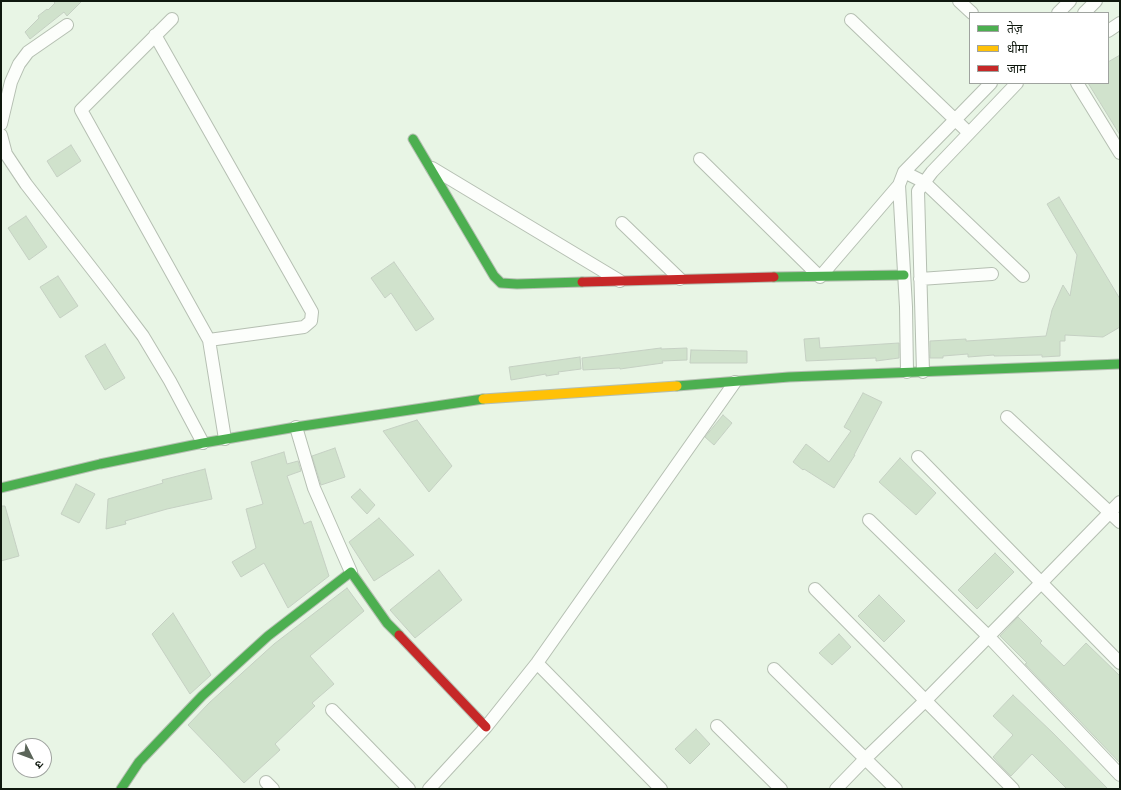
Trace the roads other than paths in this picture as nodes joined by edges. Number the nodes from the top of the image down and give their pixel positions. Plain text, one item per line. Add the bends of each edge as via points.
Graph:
1 (960, 1) edge
2 (1070, 1) edge
3 (1094, 2) edge
4 (971, 12) edge
5 (1059, 12) edge
6 (1085, 12) edge
7 (172, 19) dead end
8 (852, 20) dead end
9 (1120, 23) edge
10 (67, 24) dead end
11 (1109, 30) edge
12 (155, 35) junction
13 (990, 84) edge
14 (1016, 84) edge
15 (1078, 84) edge
16 (954, 121) junction
17 (1, 124) edge
18 (969, 134) junction
19 (1, 135) edge
20 (413, 139) dead end
21 (1120, 153) edge
22 (700, 159) dead end
23 (431, 167) junction
24 (904, 172) junction
25 (924, 182) junction
26 (899, 185) junction
27 (622, 223) dead end
28 (919, 259) junction
29 (904, 260) junction
30 (992, 274) dead end
31 (904, 275) junction
32 (820, 276) junction
33 (1023, 276) dead end
34 (680, 279) junction
35 (920, 279) junction
36 (621, 282) junction
37 (209, 340) junction
38 (1120, 364) edge
39 (906, 372) junction
40 (923, 372) junction
41 (735, 382) junction
42 (1007, 417) dead end
43 (296, 427) junction
44 (225, 439) junction
45 (203, 443) junction
46 (918, 457) dead end
47 (1, 488) edge
48 (1120, 502) edge
49 (1111, 512) junction
50 (869, 520) dead end
51 (1120, 522) edge
52 (351, 572) junction
53 (1041, 583) junction
54 (815, 589) dead end
55 (988, 636) junction
56 (1120, 662) edge
57 (536, 664) junction
58 (774, 669) dead end
59 (926, 700) junction
60 (332, 710) dead end
61 (486, 726) junction
62 (717, 726) dead end
63 (866, 758) junction
64 (1120, 776) edge
65 (431, 788) edge
66 (121, 789) edge
67 (409, 789) edge
68 (661, 789) edge
69 (781, 789) edge
70 (836, 789) edge
71 (896, 789) edge
72 (1014, 789) edge

1 - 4 street
2 - 5 street
3 - 6 street
7 - 12 street
8 - 16 street
9 - 11 street
10 - 17 street via 28,52 19,64 11,82
12 - 37 street via 81,110
12 - 37 street via 312,312 311,321 304,327
13 - 16 street
14 - 18 street
15 - 21 street
16 - 18 street
16 - 24 street
18 - 25 street
19 - 45 street via 6,154 26,184 143,336
20 - 23 main road
22 - 32 street
23 - 36 street
23 - 36 main road via 494,276 501,283
24 - 25 street
24 - 26 street
25 - 28 street via 918,191
25 - 33 street
26 - 29 street
26 - 32 street
27 - 34 street
28 - 29 street
28 - 35 street
29 - 31 street
30 - 35 street
31 - 32 main road
31 - 39 street
32 - 34 main road
34 - 36 main road
35 - 40 street
37 - 44 street
38 - 40 main road
39 - 40 main road
39 - 41 main road
41 - 43 main road via 484,399
41 - 57 street
42 - 49 street
43 - 44 main road
43 - 52 street via 314,488
44 - 45 main road
45 - 47 main road
46 - 53 street
48 - 49 street
49 - 51 street
49 - 53 street
50 - 55 street
52 - 61 main road via 387,623
52 - 66 main road via 268,636 202,696 139,762
53 - 55 street
53 - 56 street
54 - 59 street
55 - 59 street
55 - 64 street
57 - 61 street
57 - 68 street
58 - 63 street
59 - 63 street
59 - 72 street
60 - 67 street
61 - 65 street
62 - 69 street
63 - 70 street
63 - 71 street

